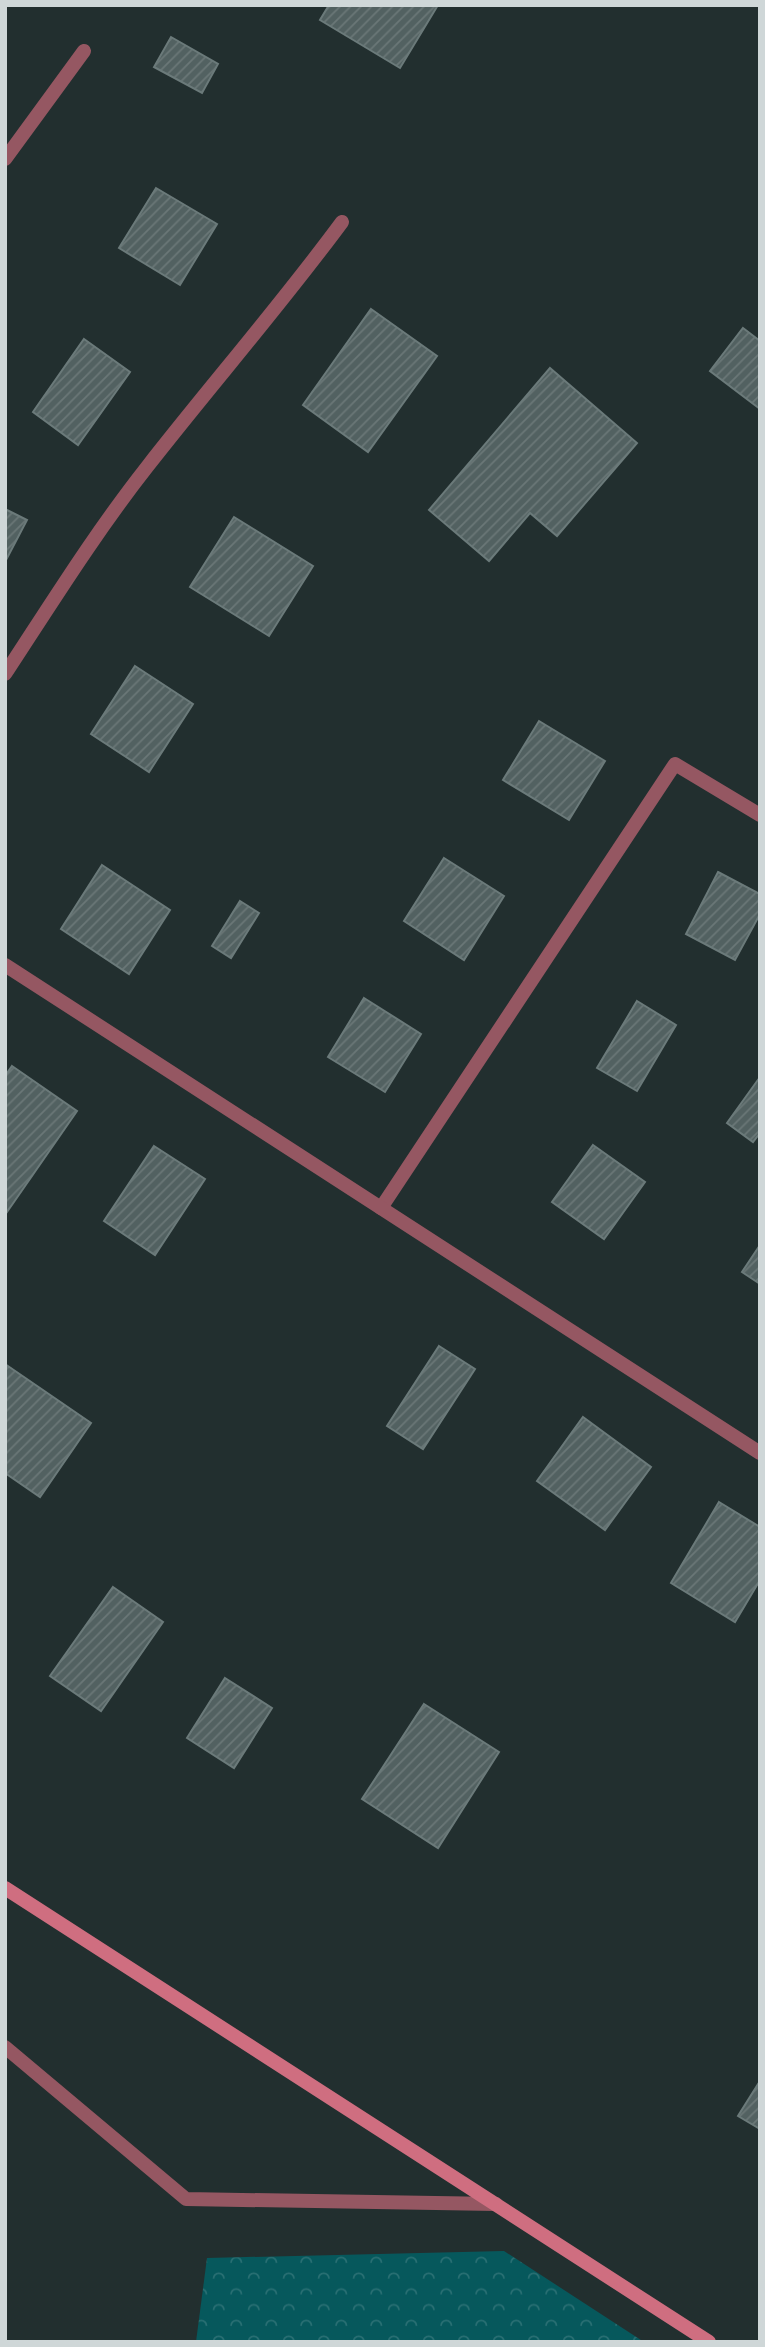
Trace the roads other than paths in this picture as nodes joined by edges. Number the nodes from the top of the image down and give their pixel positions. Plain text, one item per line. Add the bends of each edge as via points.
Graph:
1 (84, 51) dead end
2 (5, 159) edge
3 (342, 222) dead end
4 (5, 674) edge
5 (760, 815) edge
6 (5, 965) edge
7 (381, 1208) junction
8 (760, 1453) edge
9 (5, 1888) edge
10 (5, 2047) edge
11 (496, 2204) junction
12 (709, 2342) edge

1 - 2 street
3 - 4 street via 146,468
5 - 7 street via 675,764
6 - 7 street
7 - 8 street
9 - 11 main road
10 - 11 street via 186,2199
11 - 12 main road

